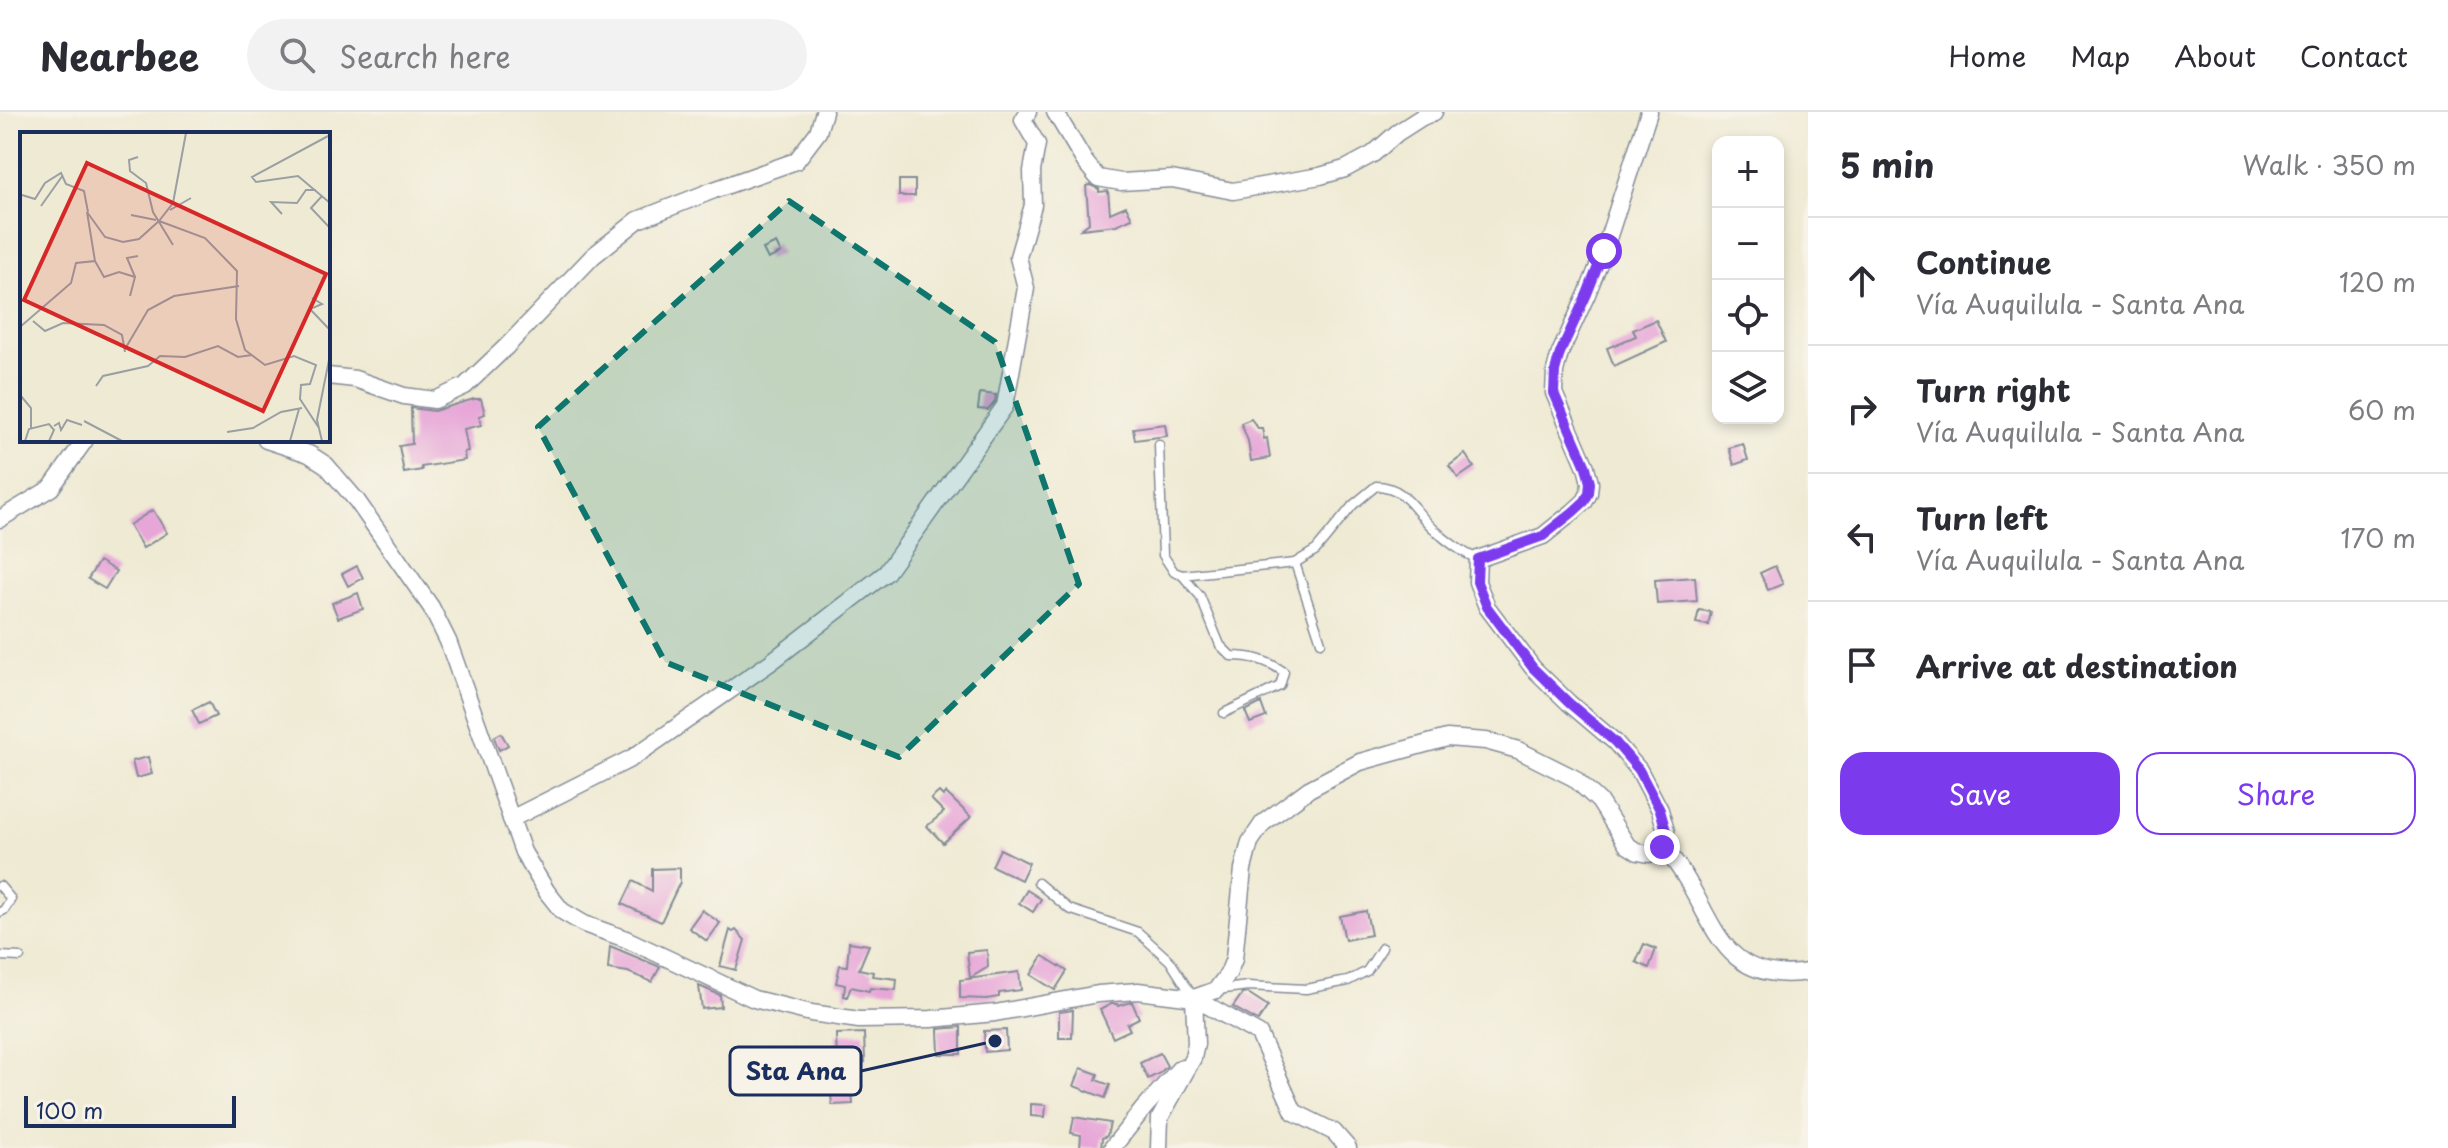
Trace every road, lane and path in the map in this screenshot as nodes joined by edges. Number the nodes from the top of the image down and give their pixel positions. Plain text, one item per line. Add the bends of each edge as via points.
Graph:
1 (824, 112) edge
2 (1028, 112) edge
3 (1055, 112) edge
4 (1434, 112) edge
5 (1649, 112) edge
6 (330, 376) edge
7 (84, 442) edge
8 (272, 442) edge
9 (1159, 445) dead end
10 (0, 519) edge
11 (1478, 559) junction
12 (1295, 563) junction
13 (1182, 575) junction
14 (1321, 642) dead end
15 (1224, 713) dead end
16 (511, 819) junction
17 (1662, 847) junction
18 (1038, 883) dead end
19 (0, 886) edge
20 (0, 912) edge
21 (1382, 948) dead end
22 (0, 956) edge
23 (20, 957) dead end
24 (1808, 972) edge
25 (1216, 990) junction
26 (1194, 998) junction
27 (1193, 1058) junction
28 (1112, 1148) edge
29 (1159, 1148) edge
30 (1348, 1148) edge

1 - 6 street via 818,132 796,161 638,220 593,256 465,386 435,400
2 - 16 street via 1023,120 1037,144 1033,205 1018,257 1026,288 1005,406 886,573 771,662 632,758
3 - 4 street via 1098,178 1172,179 1233,191 1345,169
5 - 11 street via 1604,251 1555,371 1554,393 1586,467 1589,493 1543,536
7 - 10 street via 51,488
8 - 16 street via 326,465 431,607
9 - 13 lane via 1163,555
11 - 12 lane via 1435,531 1390,486 1376,486 1316,550
11 - 17 street via 1477,582 1487,607 1533,668 1639,770 1660,810 1666,831
12 - 13 lane
12 - 14 lane
13 - 15 lane via 1200,596 1220,645 1231,656 1268,661 1284,672 1280,686
16 - 26 street via 523,852 562,911 754,999 859,1020 995,1013 1138,991
17 - 24 street via 1732,954 1766,971
17 - 25 street via 1649,854 1627,845 1599,801 1574,778 1518,750 1447,738 1360,762 1309,789 1263,823 1250,842 1234,959
18 - 26 lane via 1069,909 1138,932 1170,961
19 - 20 lane via 11,899
21 - 25 lane via 1367,971 1348,981 1306,989
22 - 23 lane
25 - 26 street
26 - 27 street
26 - 30 street via 1259,1034 1294,1112 1334,1132
27 - 28 street
27 - 29 street via 1160,1118

